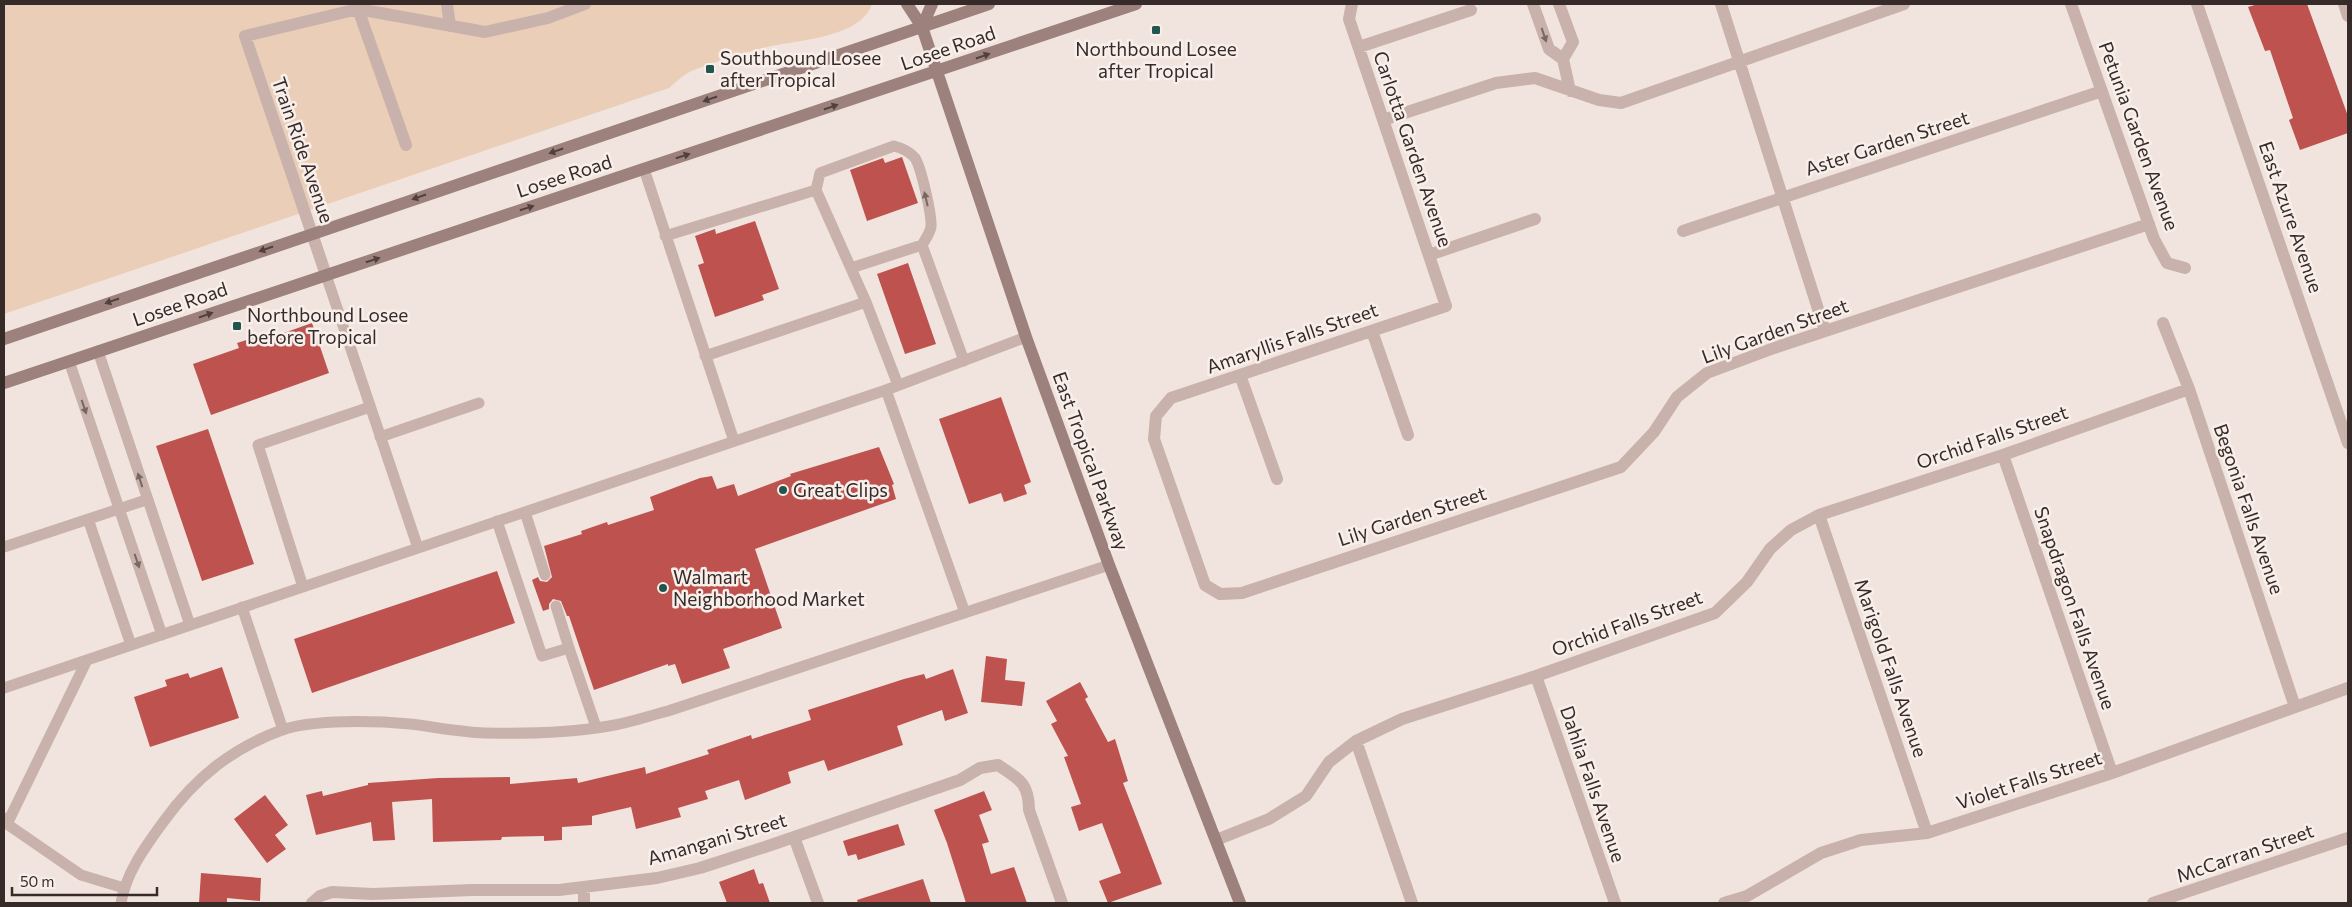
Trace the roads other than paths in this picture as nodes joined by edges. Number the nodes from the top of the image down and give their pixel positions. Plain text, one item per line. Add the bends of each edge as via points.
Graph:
1 (447, 4) edge
2 (585, 4) edge
3 (907, 4) edge
4 (932, 4) edge
5 (989, 4) edge
6 (1136, 4) edge
7 (1352, 4) edge
8 (1533, 4) edge
9 (1559, 4) edge
10 (1721, 4) edge
11 (1904, 4) edge
12 (2071, 4) edge
13 (2197, 4) edge
14 (2344, 4) edge
15 (358, 9) junction
16 (1471, 10) dead end
17 (2348, 16) edge
18 (450, 26) junction
19 (922, 27) junction
20 (1359, 47) junction
21 (1563, 60) junction
22 (1739, 61) junction
23 (937, 72) junction
24 (1570, 91) junction
25 (2102, 91) junction
26 (1384, 120) junction
27 (406, 146) dead end
28 (644, 169) junction
29 (816, 190) junction
30 (1782, 198) junction
31 (1536, 219) dead end
32 (2149, 224) junction
33 (1683, 230) dead end
34 (312, 233) junction
35 (665, 236) junction
36 (922, 245) junction
37 (1429, 255) junction
38 (851, 268) junction
39 (2185, 268) dead end
40 (326, 275) junction
41 (866, 302) junction
42 (1446, 306) joint
43 (2162, 323) dead end
44 (1372, 331) junction
45 (1825, 331) junction
46 (1026, 337) junction
47 (4, 338) edge
48 (98, 352) junction
49 (706, 356) junction
50 (964, 360) junction
51 (69, 361) junction
52 (1240, 376) junction
53 (4, 383) edge
54 (898, 385) junction
55 (2188, 389) junction
56 (886, 390) junction
57 (479, 403) dead end
58 (370, 406) junction
59 (1156, 416) joint
60 (1408, 435) dead end
61 (380, 438) junction
62 (734, 441) junction
63 (2348, 443) edge
64 (2003, 455) junction
65 (1277, 479) dead end
66 (146, 500) junction
67 (119, 509) junction
68 (525, 512) junction
69 (1819, 515) junction
70 (88, 519) junction
71 (497, 521) junction
72 (4, 547) edge
73 (418, 548) junction
74 (1109, 565) junction
75 (546, 575) dead end
76 (303, 587) junction
77 (556, 606) dead end
78 (242, 608) junction
79 (965, 613) junction
80 (190, 625) junction
81 (162, 635) junction
82 (131, 645) junction
83 (569, 648) junction
84 (86, 660) junction
85 (1536, 676) junction
86 (4, 688) edge
87 (2348, 688) edge
88 (2295, 707) junction
89 (596, 727) junction
90 (283, 730) junction
91 (1356, 741) junction
92 (2112, 773) junction
93 (5, 821) edge
94 (1927, 833) junction
95 (794, 837) junction
96 (2348, 838) edge
97 (1216, 840) junction
98 (584, 887) junction
99 (124, 888) junction
100 (316, 900) edge
101 (121, 903) edge
102 (584, 903) edge
103 (818, 903) edge
104 (1062, 903) edge
105 (1240, 903) edge
106 (1412, 903) edge
107 (1615, 903) edge
108 (1724, 903) edge
109 (2153, 903) edge

1 - 18 street
2 - 18 street via 548,18 485,32
3 - 19 main road, East Tropical Parkway
4 - 19 main road
5 - 19 main road, Losee Road
23 -> 6 main road, Losee Road
7 - 20 street, Carlotta Garden Avenue via 1349,19
8 -> 21 street via 1549,49
9 - 21 street via 1573,42
10 - 22 street
11 - 22 street
12 - 25 street, Petunia Garden Avenue
13 - 63 street, East Azure Avenue
14 - 17 street
15 - 18 street
15 - 27 street
15 - 34 street, Train Ride Avenue via 245,36
16 - 20 street
19 - 23 main road, East Tropical Parkway
19 -> 34 main road, Losee Road
20 - 26 street, Carlotta Garden Avenue
21 - 24 street
22 - 24 street via 1621,103
22 - 30 street
28 -> 23 main road, Losee Road
23 - 46 main road, East Tropical Parkway
24 - 26 street via 1534,78 1496,83
25 - 30 street, Aster Garden Street
25 - 32 street, Petunia Garden Avenue
26 - 37 street, Carlotta Garden Avenue
28 - 35 lane
40 -> 28 main road, Losee Road
29 - 35 lane
36 -> 29 lane via 931,228 929,214 918,165 905,149 894,146 820,173
29 - 38 lane
30 - 33 street, Aster Garden Street
30 - 45 street
31 - 37 street
32 - 39 street, Petunia Garden Avenue via 2167,263
32 - 45 street, Lily Garden Street
34 - 40 street, Train Ride Avenue
34 -> 47 main road, Losee Road
35 - 49 lane
36 - 38 lane
36 - 50 lane
37 - 42 street, Carlotta Garden Avenue
38 - 41 lane
48 -> 40 main road, Losee Road
40 - 58 lane
41 - 49 lane
41 - 54 lane
42 - 44 street, Amaryllis Falls Street
43 - 55 street, Begonia Falls Avenue
44 - 52 street, Amaryllis Falls Street
44 - 60 street
45 - 59 street, Lily Garden Street via 1707,373 1677,397 1654,432 1621,467 1242,593 1220,594 1205,585 1154,439
46 - 50 lane
46 - 74 main road, East Tropical Parkway
48 - 51 main road, Losee Road
66 -> 48 lane
49 - 62 lane
50 - 54 lane
51 - 53 main road, Losee Road
51 -> 67 lane
52 - 59 street, Amaryllis Falls Street via 1171,398
52 - 65 street
54 - 56 lane
55 - 64 street, Orchid Falls Street
55 - 88 street, Begonia Falls Avenue
56 - 62 lane
56 - 79 lane
57 - 61 lane
58 - 61 lane
58 - 76 lane via 258,445
61 - 73 lane
62 - 68 lane
64 - 69 street, Orchid Falls Street
64 - 92 street, Snapdragon Falls Avenue
66 - 67 lane
66 - 80 lane
67 - 70 lane
67 -> 81 lane
68 - 71 lane
68 - 75 lane
69 - 85 street, Orchid Falls Street via 1791,530 1770,549 1748,582 1714,613
69 - 94 street, Marigold Falls Avenue
70 - 72 lane
70 - 82 lane
71 - 73 lane
71 - 83 lane via 542,656
73 - 76 lane
74 - 79 lane
74 - 97 main road, East Tropical Parkway
76 - 78 lane
77 - 83 lane
78 - 80 lane
78 - 90 lane
79 - 89 lane via 668,711
80 - 81 lane
81 - 82 lane
82 - 84 lane
83 - 89 lane
84 - 86 lane
84 - 93 lane
85 - 91 street, Orchid Falls Street via 1402,719
85 - 107 street, Dahlia Falls Avenue
87 - 88 street, Violet Falls Street
88 - 92 street, Violet Falls Street
89 - 90 lane via 550,733 483,733 370,723 320,724
90 - 99 lane via 240,750 205,772 179,800 143,850
91 - 97 street, Orchid Falls Street via 1329,762 1306,796 1269,819
91 - 106 street
92 - 94 street, Violet Falls Street
93 - 99 lane via 81,875
94 - 108 street, Violet Falls Street via 1862,840 1821,853 1747,896
95 - 98 street, Amangani Street via 692,870
95 - 103 street
95 - 104 street, Amangani Street via 960,780 980,768 998,765 1020,780 1029,797 1030,810
96 - 109 street, McCarran Street
97 - 105 main road, East Tropical Parkway
98 - 100 street, Amangani Street via 373,894 347,891 332,892
98 - 102 street
99 - 101 lane

